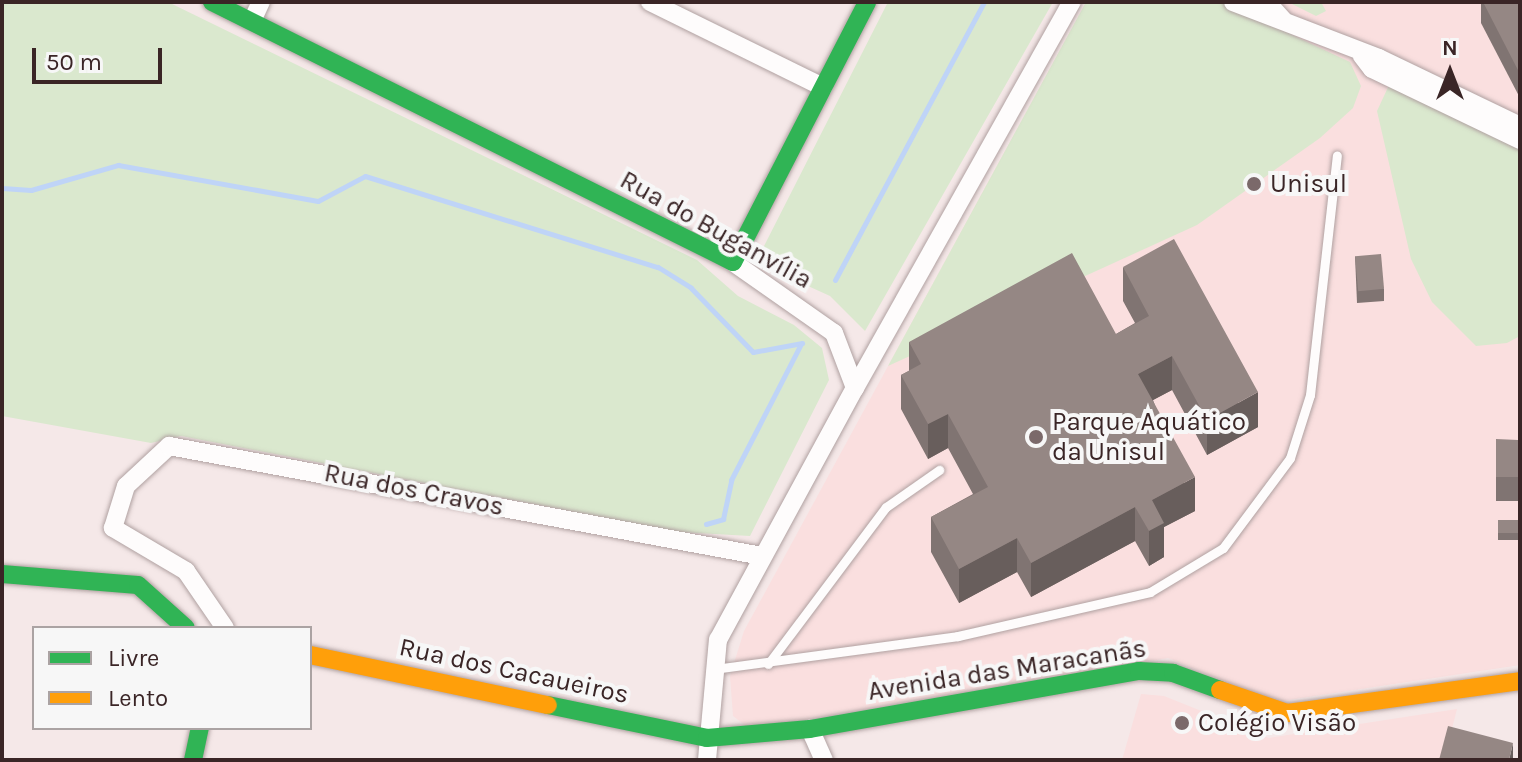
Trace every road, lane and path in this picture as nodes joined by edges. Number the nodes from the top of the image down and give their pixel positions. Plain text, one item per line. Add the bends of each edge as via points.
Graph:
1 (212, 2) edge
2 (261, 2) edge
3 (650, 2) edge
4 (866, 2) edge
5 (1072, 2) edge
6 (1233, 2) edge
7 (1267, 2) edge
8 (666, 6) edge
9 (1283, 20) junction
10 (252, 21) junction
11 (1362, 56) junction
12 (823, 87) junction
13 (1520, 126) edge
14 (1520, 140) edge
15 (1337, 156) dead end
16 (733, 262) junction
17 (855, 388) junction
18 (939, 470) dead end
19 (762, 556) junction
20 (2, 574) edge
21 (184, 626) edge
22 (224, 626) edge
23 (312, 655) edge
24 (768, 664) junction
25 (711, 669) junction
26 (1520, 681) edge
27 (810, 729) junction
28 (200, 730) edge
29 (707, 738) junction
30 (193, 760) edge
31 (707, 760) edge
32 (824, 760) edge

1 - 10 street, Rua do Buganvília
2 - 10 street
3 - 8 street
4 - 12 street
5 - 17 street
6 - 9 street
7 - 9 street
8 - 12 street
9 - 11 street
10 - 16 street, Rua do Buganvília
11 - 13 street
11 - 14 street via 1372,69
12 - 16 street
15 - 24 lane via 1310,395 1290,458 1223,548 1150,592 958,636
16 - 17 street, Rua do Buganvília via 834,333
17 - 19 street
18 - 24 lane via 886,507
19 - 22 street, Rua dos Cravos via 179,445 157,451 126,486 113,528 186,571
19 - 25 street via 729,615
20 - 21 street via 138,585
23 - 29 street, Rua dos Cacaueiros
24 - 25 lane
25 - 29 street
26 - 27 street, Avenida das Maracanãs via 1287,713 1152,670
27 - 29 street, Avenida das Maracanãs
27 - 32 street
28 - 30 street
29 - 31 street

